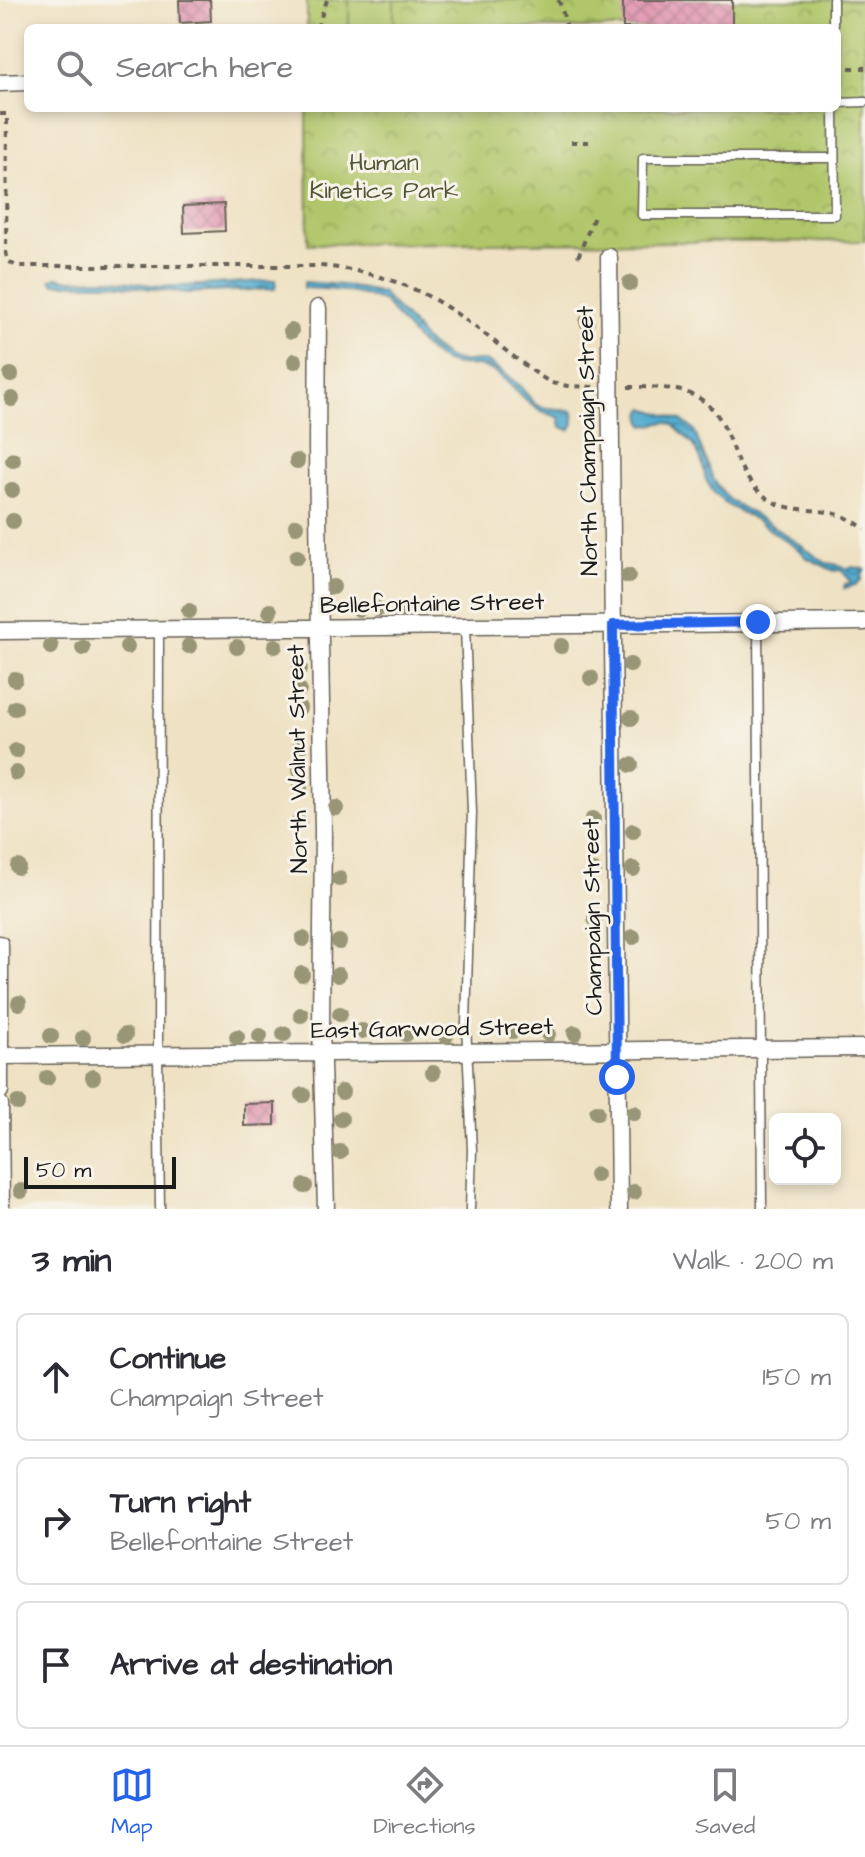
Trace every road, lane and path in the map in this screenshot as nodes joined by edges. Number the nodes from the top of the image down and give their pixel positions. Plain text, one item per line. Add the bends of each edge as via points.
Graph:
1 (327, 0) edge
2 (558, 0) edge
3 (833, 0) edge
4 (318, 24) edge
5 (567, 24) edge
6 (833, 24) edge
7 (841, 68) edge
8 (865, 68) edge
9 (24, 82) edge
10 (0, 83) edge
11 (865, 102) edge
12 (841, 103) edge
13 (834, 112) edge
14 (0, 114) edge
15 (571, 142) dead end
16 (594, 142) dead end
17 (834, 158) junction
18 (595, 214) dead end
19 (578, 257) dead end
20 (609, 257) dead end
21 (318, 308) dead end
22 (595, 387) dead end
23 (623, 387) dead end
24 (865, 529) edge
25 (758, 622) junction
26 (865, 622) edge
27 (613, 625) junction
28 (465, 626) junction
29 (320, 628) junction
30 (159, 629) junction
31 (0, 631) edge
32 (0, 944) edge
33 (762, 1048) junction
34 (865, 1048) edge
35 (617, 1050) junction
36 (467, 1052) junction
37 (322, 1054) junction
38 (158, 1055) junction
39 (1, 1056) edge
40 (0, 1091) edge
41 (0, 1104) edge
42 (1, 1209) edge
43 (160, 1209) edge
44 (326, 1209) edge
45 (470, 1209) edge
46 (619, 1209) edge
47 (762, 1209) edge

1 - 4 path
2 - 5 path
3 - 6 lane
7 - 8 path
9 - 10 street
11 - 12 lane
13 - 17 lane
14 - 22 path via 7,114 6,254 16,266 348,269 392,281 445,306 551,383
15 - 16 path
17 - 17 lane via 835,215 642,215 643,158
18 - 19 path
20 - 27 street, North Champaign Street
21 - 29 street, North Walnut Street
23 - 24 path via 667,387 705,401 720,418 735,458 758,490 795,509 834,513
25 - 26 street, Bellefontaine Street
25 - 27 street, Bellefontaine Street
25 - 33 lane
27 - 28 street, Bellefontaine Street
27 - 35 street, Champaign Street
28 - 29 street, Bellefontaine Street
28 - 36 lane via 472,812
29 - 30 street, Bellefontaine Street
29 - 37 street, North Walnut Street
30 - 31 street, Bellefontaine Street
30 - 38 lane
32 - 39 street
33 - 34 street, East Garwood Street
33 - 35 street, East Garwood Street
33 - 47 lane
35 - 36 street, East Garwood Street
35 - 46 street, Champaign Street
36 - 37 street, East Garwood Street
36 - 45 lane
37 - 38 street, East Garwood Street
37 - 44 street, North Walnut Street
38 - 39 street, East Garwood Street
38 - 43 lane
39 - 40 street
41 - 42 street

